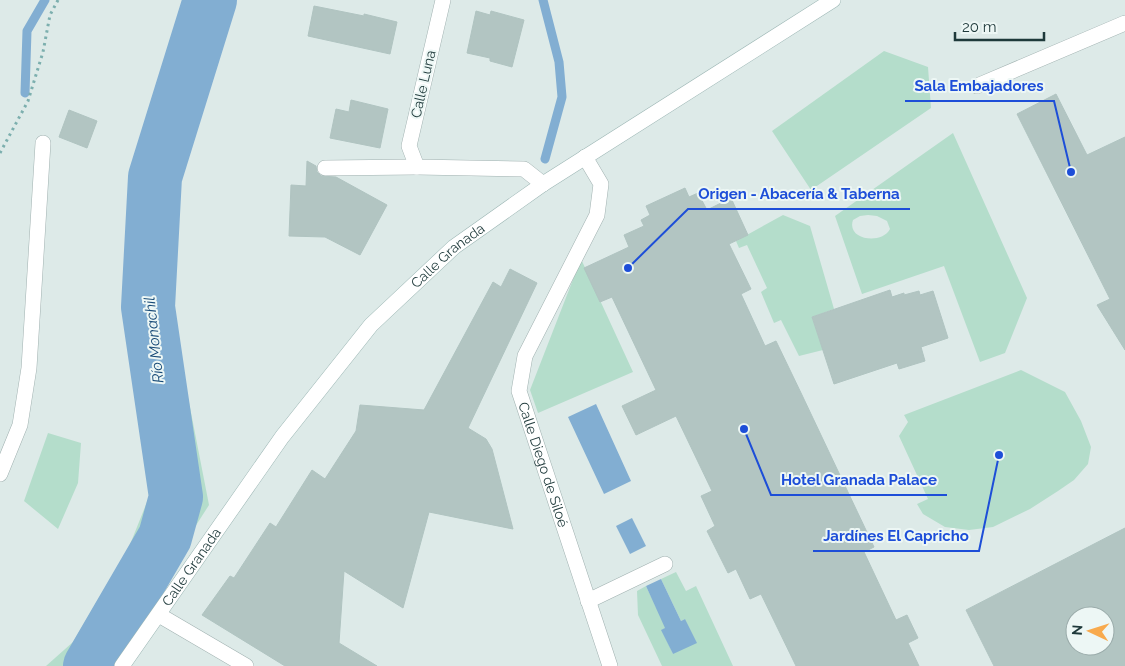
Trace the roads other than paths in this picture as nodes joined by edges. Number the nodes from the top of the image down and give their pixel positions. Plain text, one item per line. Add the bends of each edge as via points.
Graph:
1 (443, 0) edge
2 (833, 0) edge
3 (1125, 23) edge
4 (977, 86) dead end
5 (43, 143) dead end
6 (585, 158) junction
7 (418, 167) junction
8 (325, 168) dead end
9 (543, 184) junction
10 (0, 474) edge
11 (665, 564) dead end
12 (588, 601) junction
13 (159, 614) junction
14 (122, 666) edge
15 (246, 666) edge
16 (610, 666) edge

1 - 7 street, Calle Luna via 409,146
2 - 6 street, Calle Granada
3 - 4 street
5 - 10 street via 29,368 20,425
6 - 9 street, Calle Granada
6 - 12 street, Calle Diego de Siloé via 601,184 596,215 525,356 520,391
7 - 8 street
7 - 9 street via 524,169
9 - 13 street, Calle Granada via 454,247 371,325 282,437
11 - 12 street
12 - 16 street, Calle Diego de Siloé
13 - 14 street, Calle Granada
13 - 15 street, Calle Granada

